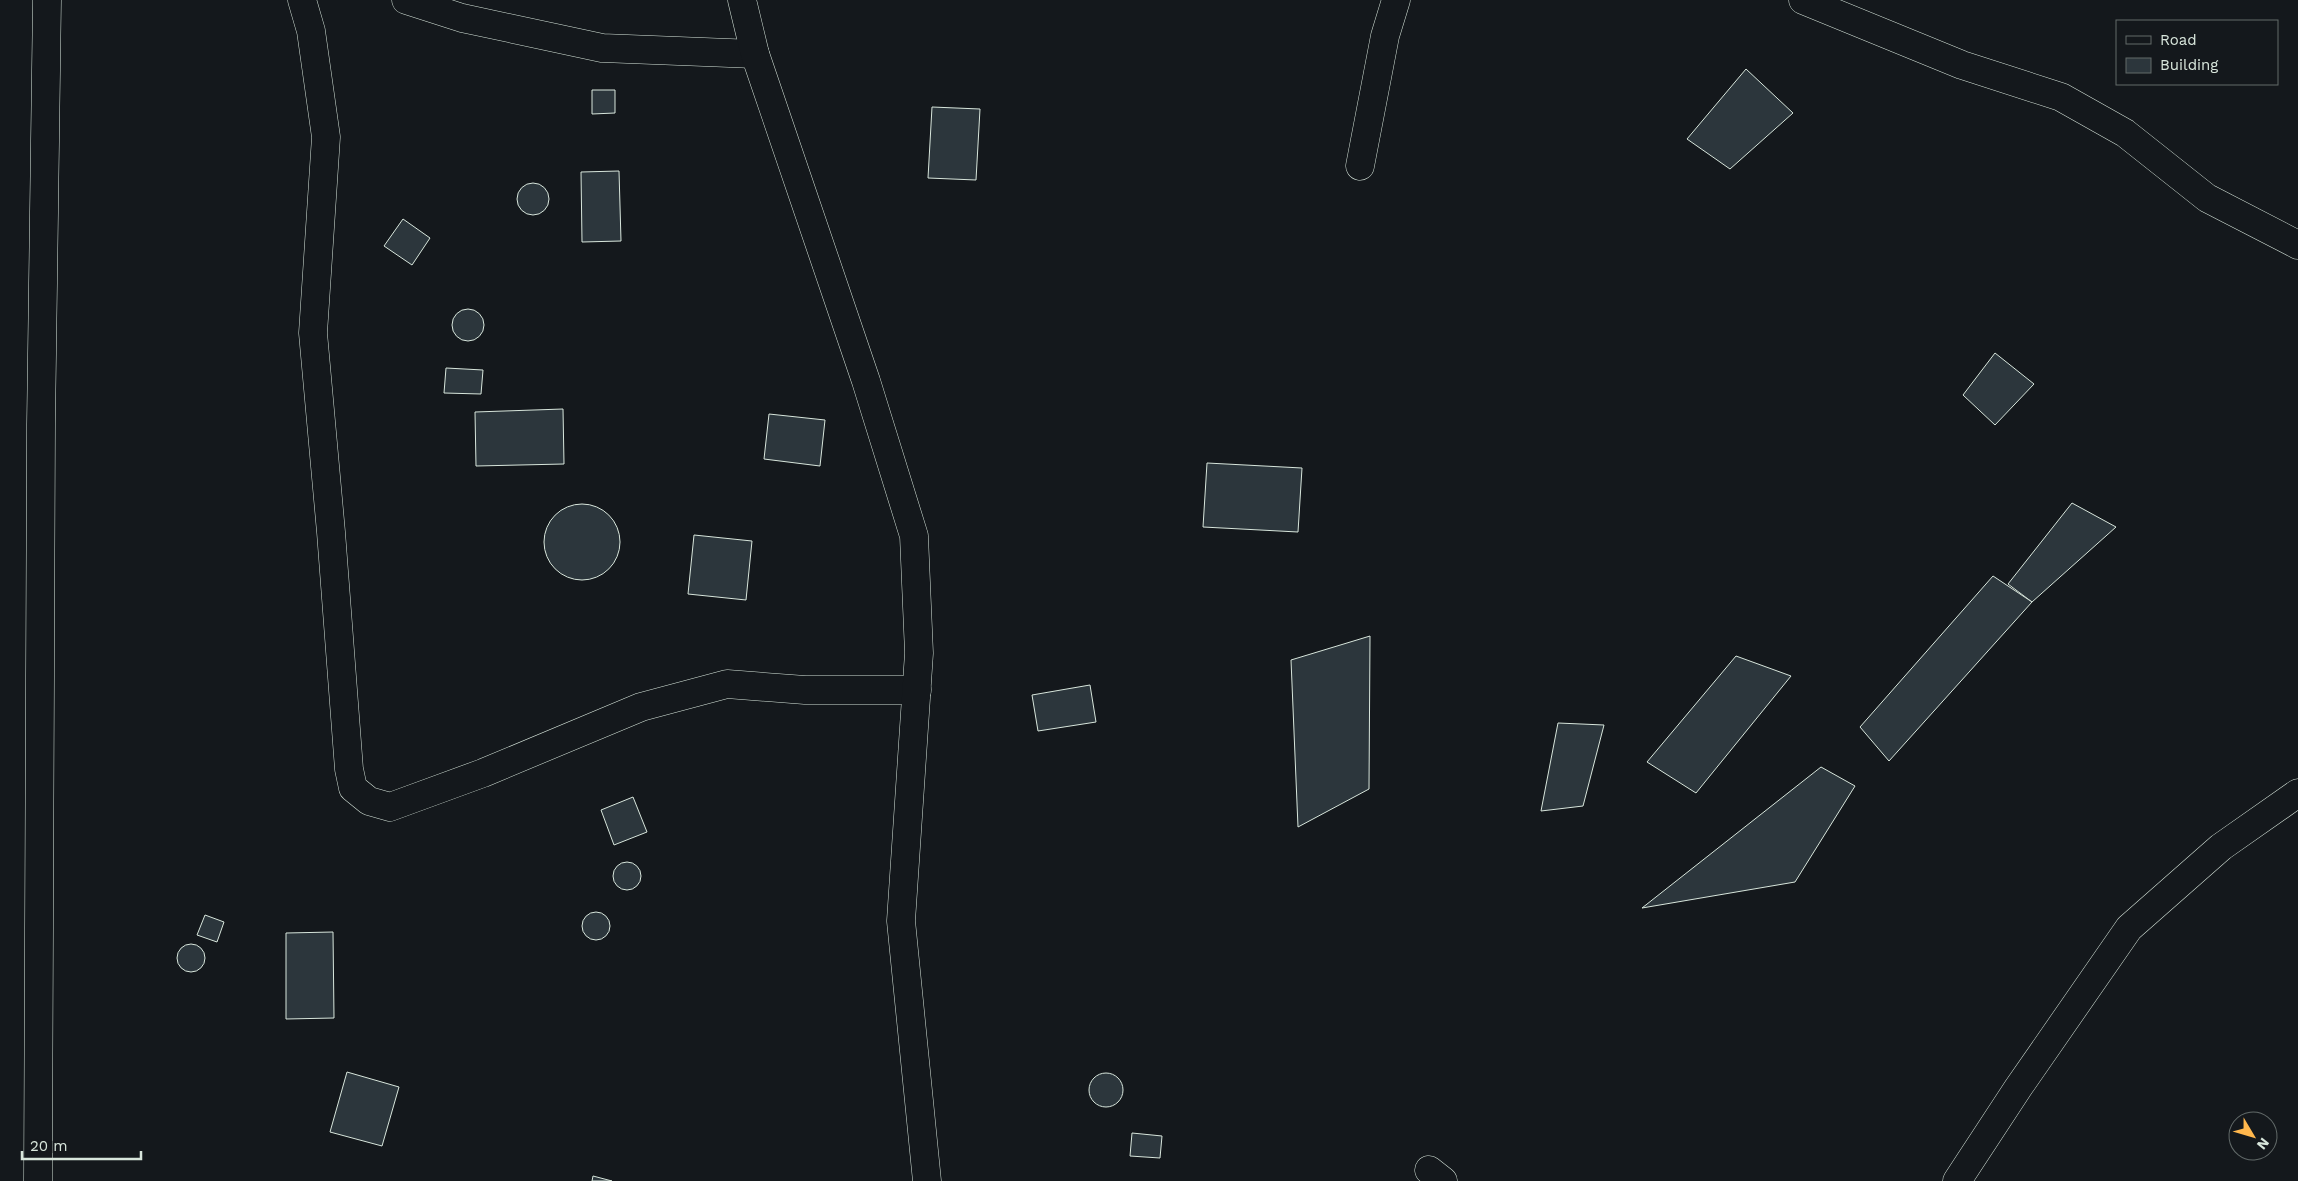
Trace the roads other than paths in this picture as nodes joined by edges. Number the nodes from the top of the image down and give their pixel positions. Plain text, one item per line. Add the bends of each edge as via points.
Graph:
1 (46, 0) edge
2 (302, 0) edge
3 (406, 0) edge
4 (742, 0) edge
5 (1396, 0) edge
6 (1803, 0) edge
7 (755, 54) junction
8 (1360, 166) dead end
9 (2298, 246) edge
10 (917, 690) junction
11 (2298, 793) edge
12 (38, 1181) edge
13 (927, 1181) edge
14 (1957, 1181) edge

1 - 12 street
2 - 10 street via 311,31 326,137 313,333 349,769 354,788 369,801 390,806 483,773 641,707 727,684 805,690
3 - 7 street via 462,18 602,48
4 - 7 street
5 - 8 street via 1385,36
6 - 9 street via 1962,65 2061,97 2126,132 2207,198
7 - 10 street via 866,381 914,536 919,653
10 - 13 street via 901,921
11 - 14 street via 2221,847 2129,928

